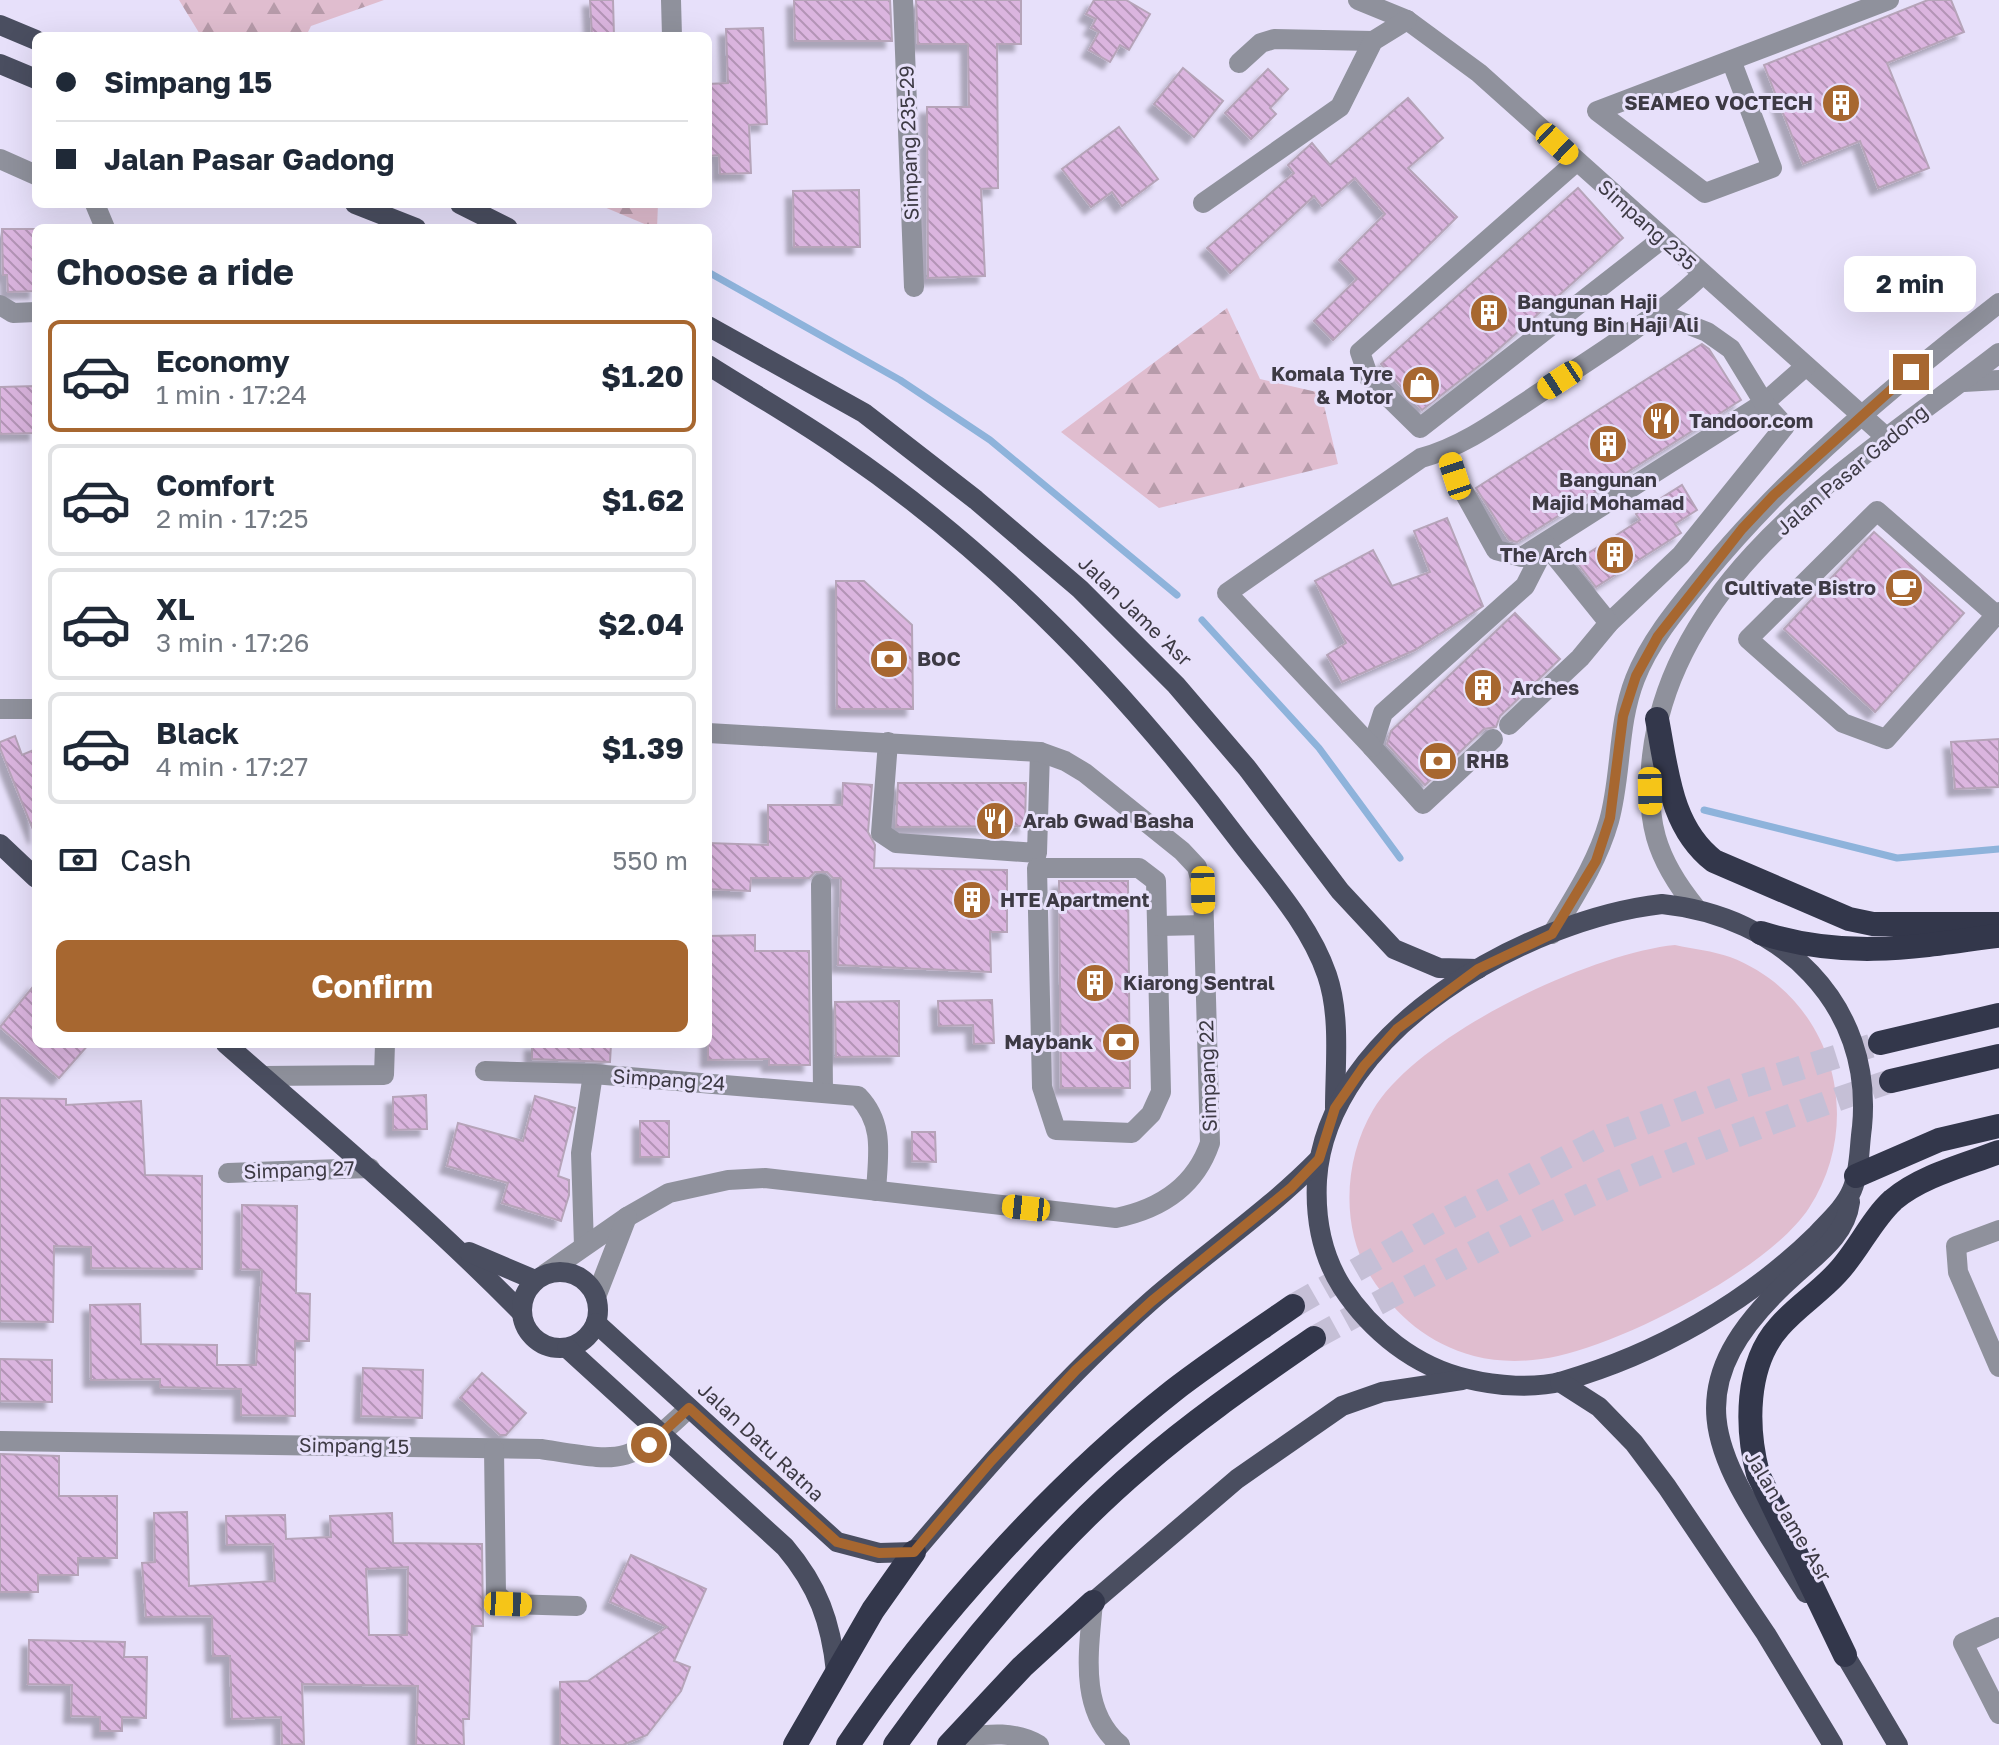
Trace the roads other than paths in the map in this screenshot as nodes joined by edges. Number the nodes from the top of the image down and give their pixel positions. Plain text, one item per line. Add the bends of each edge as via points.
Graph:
1 (671, 0) edge
2 (903, 0) edge
3 (1358, 0) edge
4 (1889, 0) edge
5 (1407, 20) junction
6 (0, 25) edge
7 (672, 32) edge
8 (32, 38) edge
9 (1373, 41) junction
10 (1731, 60) junction
11 (1239, 63) dead end
12 (0, 64) edge
13 (32, 77) edge
14 (0, 159) edge
15 (1576, 162) junction
16 (32, 173) edge
17 (1203, 203) dead end
18 (365, 208) edge
19 (468, 208) edge
20 (406, 224) edge
21 (500, 224) edge
22 (1662, 239) junction
23 (1702, 275) junction
24 (914, 287) dead end
25 (1999, 303) edge
26 (0, 305) edge
27 (32, 312) edge
28 (1661, 314) junction
29 (712, 328) edge
30 (1999, 353) edge
31 (1806, 366) junction
32 (712, 368) edge
33 (1999, 380) edge
34 (1960, 383) junction
35 (1764, 403) junction
36 (1861, 414) junction
37 (1887, 438) junction
38 (1447, 451) junction
39 (1546, 545) junction
40 (1998, 614) edge
41 (1609, 623) junction
42 (0, 709) edge
43 (32, 709) edge
44 (1657, 719) junction
45 (1509, 725) dead end
46 (712, 733) edge
47 (1493, 739) dead end
48 (888, 742) junction
49 (1372, 747) junction
50 (1040, 752) junction
51 (0, 844) edge
52 (32, 868) edge
53 (821, 884) dead end
54 (1696, 908) junction
55 (1999, 924) edge
56 (1204, 925) junction
57 (1159, 926) junction
58 (1761, 933) junction
59 (1552, 934) junction
60 (1999, 936) edge
61 (1478, 969) junction
62 (1999, 1015) edge
63 (1880, 1043) tunnel mouth
64 (231, 1048) edge
65 (385, 1048) edge
66 (1999, 1056) edge
67 (485, 1071) dead end
68 (593, 1074) junction
69 (263, 1076) junction
70 (1891, 1081) tunnel mouth
71 (823, 1091) junction
72 (1335, 1108) junction
73 (1999, 1126) edge
74 (1999, 1152) edge
75 (1319, 1159) junction
76 (370, 1168) junction
77 (228, 1173) dead end
78 (1853, 1185) junction
79 (876, 1191) junction
80 (627, 1217) junction
81 (1999, 1230) edge
82 (584, 1246) junction
83 (458, 1248) junction
84 (540, 1277) junction
85 (596, 1297) junction
86 (1293, 1306) tunnel mouth
87 (522, 1313) junction
88 (596, 1323) junction
89 (1314, 1338) tunnel mouth
90 (567, 1348) junction
91 (1999, 1367) edge
92 (1466, 1379) junction
93 (1560, 1382) junction
94 (689, 1408) junction
95 (662, 1433) junction
96 (0, 1441) edge
97 (494, 1449) junction
98 (914, 1552) junction
99 (1093, 1602) junction
100 (577, 1606) dead end
101 (1999, 1627) edge
102 (1845, 1655) junction
103 (836, 1672) junction
104 (1999, 1714) edge
105 (951, 1742) edge
106 (795, 1745) edge
107 (848, 1745) edge
108 (895, 1745) edge
109 (1039, 1745) edge
110 (1120, 1745) edge
111 (1833, 1745) edge
112 (1898, 1745) edge

1 - 7 street
2 - 24 street, Simpang 235-29
3 - 5 street, Simpang 235
4 - 10 street
5 - 9 street
5 - 15 street, Simpang 235 via 1479,73
6 - 8 main road
9 - 11 street via 1274,39 1261,43
9 - 17 street via 1340,107
10 - 10 street via 1716,66 1597,111 1705,193 1772,168
12 - 13 main road
14 - 16 street
15 - 22 street, Simpang 235
15 - 22 street via 1360,352 1369,378 1420,428
18 - 20 main road
19 - 21 main road
22 - 23 street, Simpang 235
23 - 28 street
23 - 31 street, Simpang 235
25 - 36 street, Jalan Pasar Gadong
26 - 27 street via 13,313
28 - 35 street via 1707,332 1731,349
28 - 38 street
29 - 61 main road, Jalan Jame 'Asr via 864,413 1080,589 1176,685 1340,891 1394,949 1439,968
30 - 34 street, Jalan Pasar Gadong
31 - 35 street
31 - 36 street, Simpang 235
32 - 72 main road via 843,450 949,532 1047,617 1139,715 1309,936 1328,976 1334,1011
33 - 34 street
34 - 37 street, Jalan Pasar Gadong
35 - 39 street
35 - 41 street via 1785,426 1681,555
36 - 37 street, Simpang 235
36 - 59 street, Jalan Pasar Gadong via 1742,529 1658,636 1636,676 1623,716 1610,818 1596,861
37 - 44 street, Jalan Pasar Gadong via 1779,528 1701,618 1677,659
38 - 39 street via 1496,550 1522,557
38 - 49 street via 1410,465 1227,593
39 - 41 street
39 - 49 street via 1525,586 1383,713
40 - 40 street via 1886,739 1843,723 1748,639 1877,511
41 - 45 street
42 - 43 street
44 - 54 street, Jalan Pasar Gadong via 1650,774 1653,834 1672,878
44 - 55 highway via 1683,826 1695,846 1714,861 1849,919 1873,924
46 - 48 street, Simpang 22
47 - 49 street via 1423,804
48 - 50 street, Simpang 22
48 - 50 street via 881,833 896,843 1037,853
50 - 56 street, Simpang 22 via 1085,773 1182,851 1197,867
51 - 52 main road
53 - 71 street
54 - 58 main road, Jalan Jame 'Asr
54 - 59 main road, Jalan Jame 'Asr via 1627,908
56 - 57 street
56 - 79 street, Simpang 22 via 1210,1143 1202,1166 1187,1185 1142,1213 1116,1218
57 - 57 street via 1156,881 1139,868 1037,868 1042,1087 1056,1130 1132,1133 1151,1114 1161,1092
58 - 60 highway via 1843,951 1895,951
58 - 78 main road, Jalan Jame 'Asr via 1813,976 1851,1034 1863,1072 1864,1108
59 - 61 main road, Jalan Jame 'Asr
61 - 72 main road, Jalan Jame 'Asr via 1397,1029
62 - 63 highway
64 - 69 main road
65 - 69 street via 384,1075
66 - 70 highway
67 - 68 street
68 - 71 street, Simpang 24
68 - 82 street, Simpang 24 via 581,1153
69 - 76 main road
71 - 79 street, Simpang 24 via 858,1096 872,1111 879,1132
72 - 75 main road
73 - 78 highway via 1939,1140
74 - 102 highway via 1912,1187 1892,1201 1839,1271 1777,1329 1764,1352 1749,1417 1751,1449
75 - 92 main road via 1316,1202 1322,1244 1355,1306 1380,1334 1409,1354
75 - 98 main road via 1076,1370
76 - 77 street, Simpang 27
76 - 83 main road
78 - 93 main road via 1804,1247 1716,1315
78 - 102 main road, Jalan Jame 'Asr via 1848,1217 1836,1236 1766,1300 1731,1347 1718,1380 1714,1415 1718,1440 1738,1488
79 - 80 street, Simpang 22 via 765,1178 728,1180 669,1193
80 - 82 street, Simpang 22
80 - 85 street
81 - 91 street via 1956,1246 1958,1272
82 - 84 street, Simpang 22
83 - 84 main road
83 - 87 main road
84 - 85 main road via 557,1271 580,1278
84 - 87 main road via 527,1289
85 - 88 main road
86 - 107 highway via 1174,1391 1064,1490 949,1615
87 - 90 main road via 524,1325 542,1344
88 - 90 main road via 580,1343
88 - 94 main road, Jalan Datu Ratna
89 - 108 highway via 1196,1420 1085,1520 979,1639
90 - 95 main road
92 - 93 main road
92 - 99 main road via 1382,1392 1342,1406 1237,1479
93 - 111 main road via 1599,1407 1659,1476 1766,1634
94 - 95 street, Simpang 15
94 - 98 main road, Jalan Datu Ratna via 837,1542 879,1553
95 - 97 street, Simpang 15 via 621,1458
95 - 103 main road via 806,1572 828,1621
96 - 97 street, Simpang 15
97 - 100 street via 496,1594 508,1604
98 - 103 highway
99 - 105 highway
99 - 110 street via 1087,1677 1097,1715
101 - 104 street via 1963,1643
102 - 112 main road, Jalan Jame 'Asr
103 - 106 highway
105 - 109 street via 994,1733

